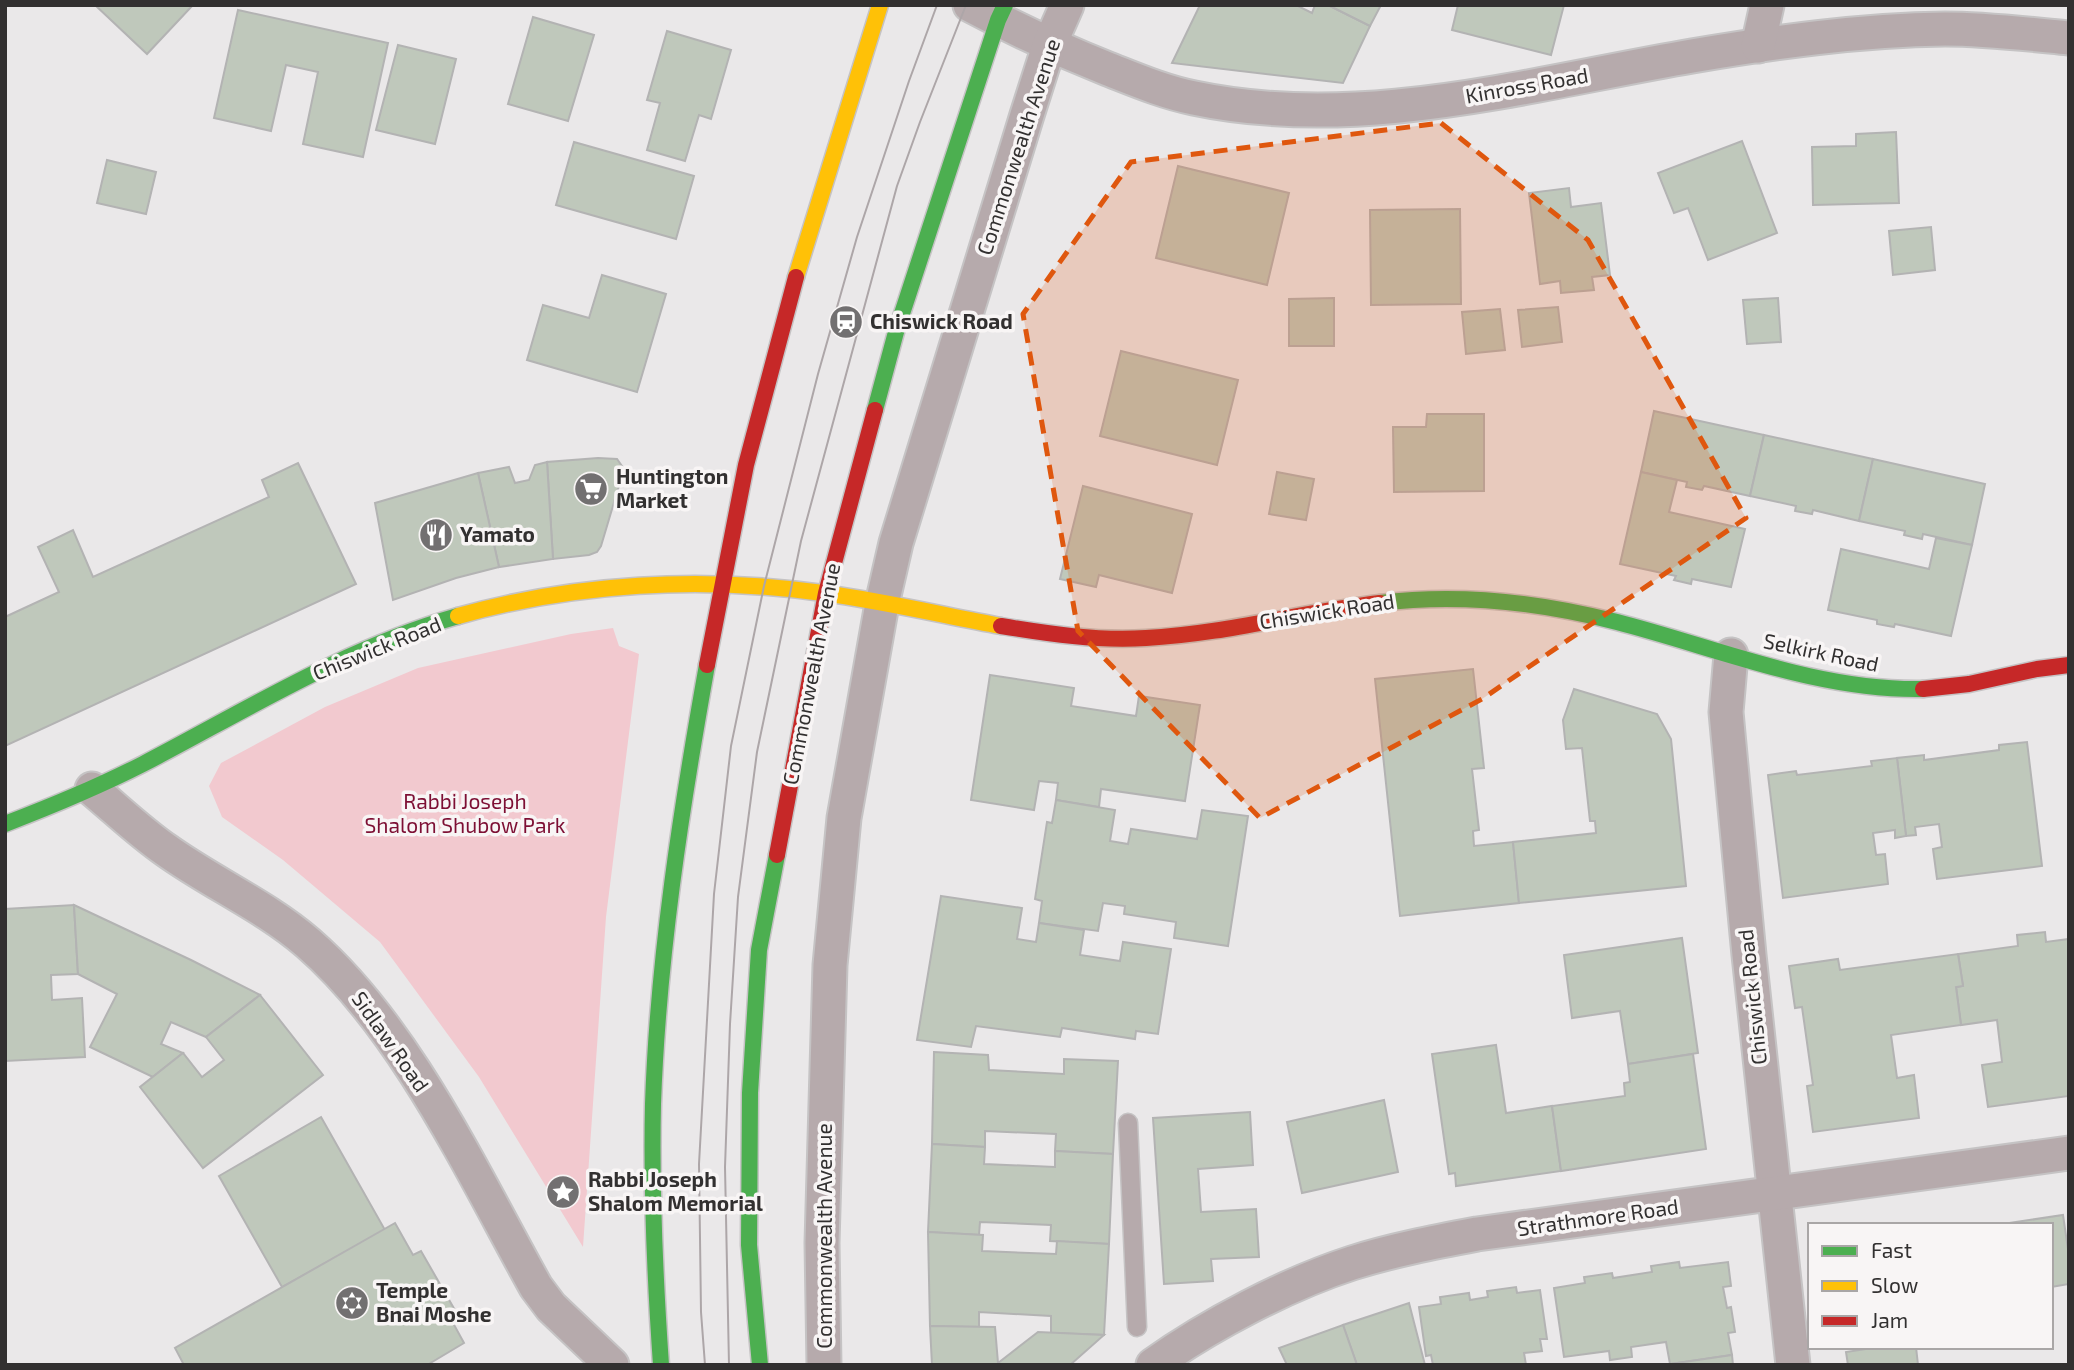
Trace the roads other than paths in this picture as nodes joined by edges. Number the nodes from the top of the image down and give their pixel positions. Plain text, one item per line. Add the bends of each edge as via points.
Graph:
1 (880, 5) edge
2 (1068, 5) edge
3 (1767, 5) edge
4 (991, 10) edge
5 (2069, 37) edge
6 (1049, 46) junction
7 (1758, 46) junction
8 (721, 583) junction
9 (826, 593) junction
10 (882, 604) junction
11 (1731, 655) junction
12 (2069, 665) edge
13 (92, 789) junction
14 (5, 824) edge
15 (1128, 1123) dead end
16 (2069, 1153) edge
17 (1774, 1195) junction
18 (1137, 1327) dead end
19 (612, 1365) edge
20 (661, 1365) edge
21 (760, 1365) edge
22 (824, 1365) edge
23 (1153, 1365) edge
24 (1793, 1365) edge

1 - 8 main road via 803,249
2 - 6 street, Commonwealth Avenue
3 - 7 street
4 - 6 street, Kinross Road
4 - 9 main road, Commonwealth Avenue via 896,332
5 - 7 street, Kinross Road via 1946,29 1882,31
6 - 7 street, Kinross Road via 1193,98 1321,111 1454,99
6 - 10 street, Commonwealth Avenue via 896,543
8 - 9 main road, Chiswick Road
8 - 13 main road, Chiswick Road via 606,587 506,604 396,637 302,679
8 - 20 main road via 663,958 656,1053 653,1245
9 - 10 main road, Chiswick Road
9 - 21 main road, Commonwealth Avenue via 759,950 750,1093 750,1245
10 - 11 main road, Chiswick Road via 1038,633 1144,639 1408,600 1499,600 1583,613
10 - 22 street, Commonwealth Avenue via 844,818 830,965 822,1243
11 - 12 main road, Selkirk Road via 1855,684 1925,690
11 - 17 street, Chiswick Road via 1726,712
13 - 14 main road, Chiswick Road
13 - 19 street, Sidlaw Road via 165,850 308,943 357,993 397,1045 446,1125 536,1287
15 - 18 lane
16 - 17 street, Strathmore Road
17 - 23 street, Strathmore Road via 1412,1246 1286,1290 1223,1321
17 - 24 street, Chiswick Road

